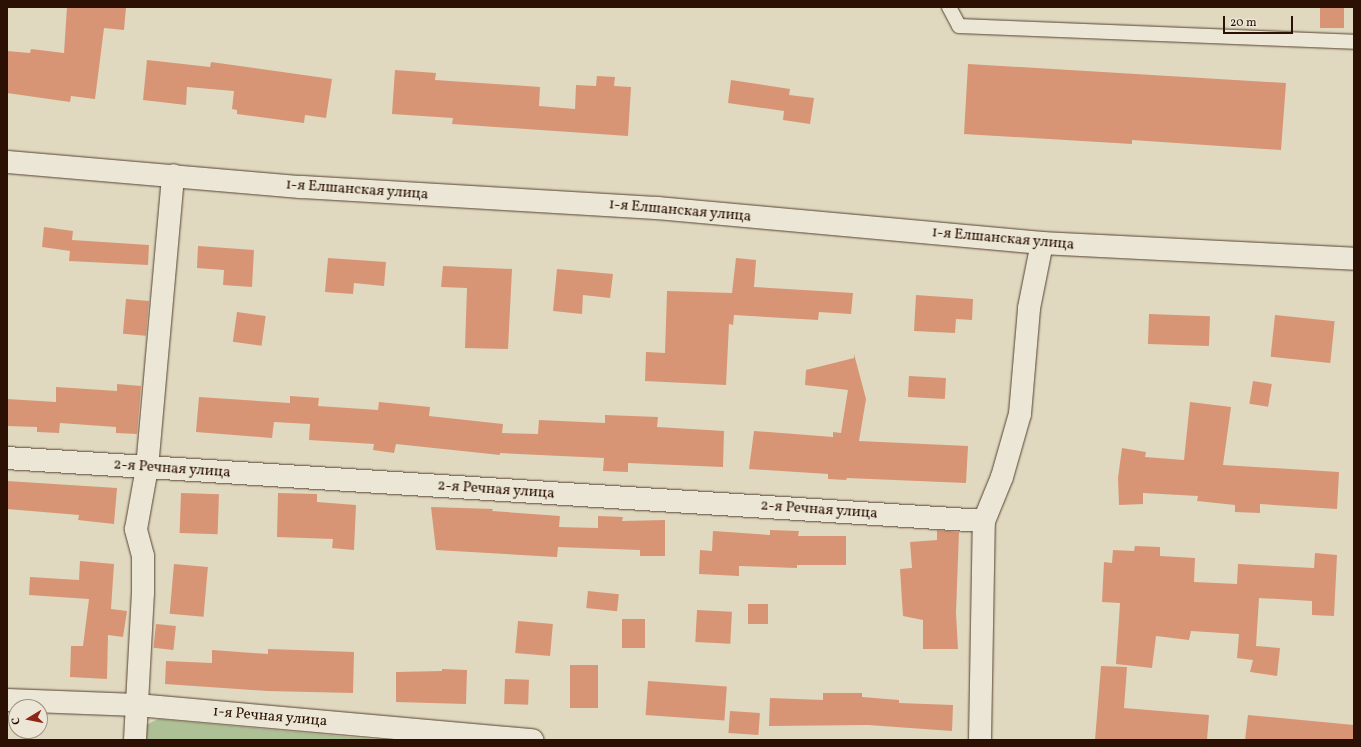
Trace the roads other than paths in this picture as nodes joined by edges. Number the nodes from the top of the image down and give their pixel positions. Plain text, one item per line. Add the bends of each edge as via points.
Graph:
1 (949, 7) edge
2 (1354, 42) edge
3 (7, 162) edge
4 (173, 175) junction
5 (1042, 243) junction
6 (1354, 259) edge
7 (7, 458) edge
8 (147, 468) junction
9 (984, 521) junction
10 (7, 700) edge
11 (137, 705) junction
12 (135, 740) edge
13 (532, 740) edge
14 (980, 740) edge

1 - 2 lane via 959,26
3 - 4 street, 1-я Елшанская улица
4 - 5 street, 1-я Елшанская улица via 301,187 651,208
4 - 8 street
5 - 6 street, 1-я Елшанская улица
5 - 9 street via 1029,308 1020,414 1002,477
7 - 8 street, 2-я Речная улица
8 - 9 street, 2-я Речная улица
8 - 11 street via 136,529 143,556
9 - 14 street
10 - 11 street, 1-я Речная улица
11 - 12 street
11 - 13 street, 1-я Речная улица

